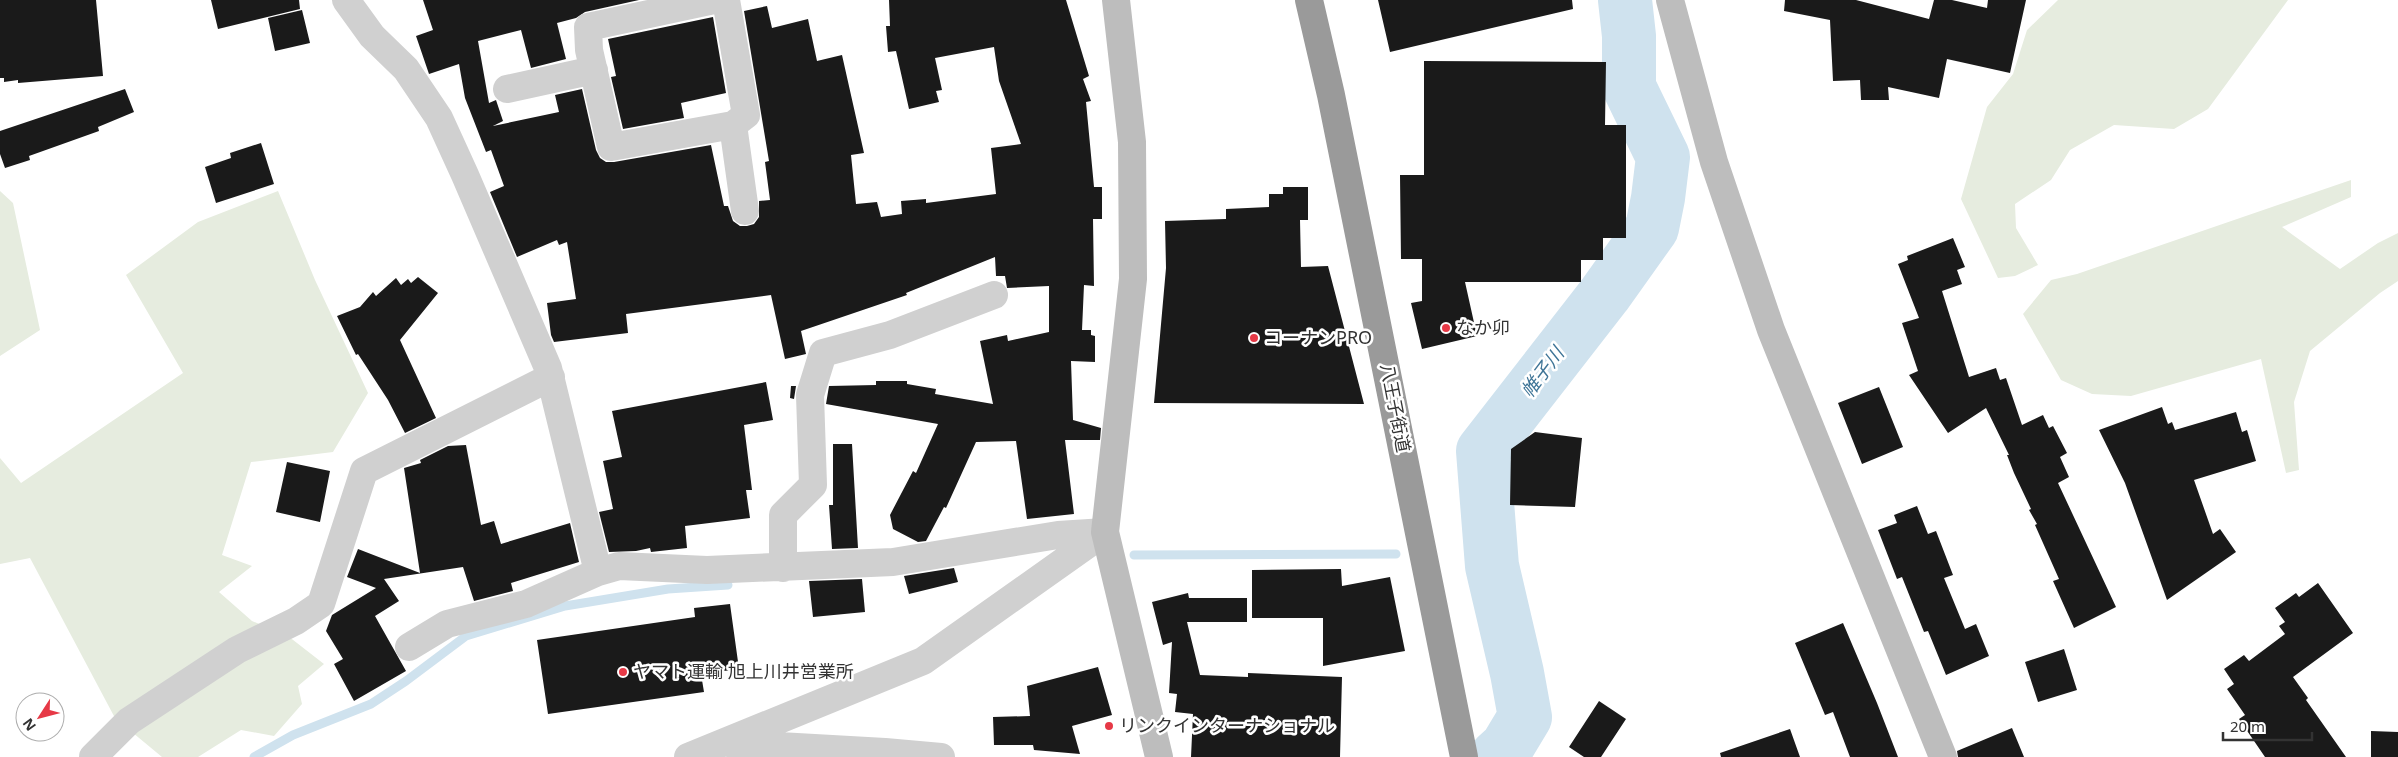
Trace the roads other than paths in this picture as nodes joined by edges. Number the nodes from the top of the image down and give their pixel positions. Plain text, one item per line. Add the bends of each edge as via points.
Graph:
1 (346, 0) edge
2 (714, 0) edge
3 (726, 0) edge
4 (1116, 0) edge
5 (1310, 0) edge
6 (1670, 0) edge
7 (594, 70) junction
8 (507, 89) dead end
9 (733, 125) junction
10 (744, 211) dead end
11 (994, 295) dead end
12 (551, 377) junction
13 (1105, 532) junction
14 (783, 568) junction
15 (598, 572) junction
16 (409, 647) dead end
17 (719, 743) junction
18 (885, 754) edge
19 (93, 757) edge
20 (688, 757) edge
21 (941, 757) edge
22 (1159, 757) edge
23 (1464, 757) edge
24 (1943, 757) edge

1 - 12 street via 372,36 406,69 439,118
2 - 7 street via 588,27
3 - 9 street via 746,114
4 - 13 street via 1132,142 1133,279
5 - 23 highway, 八王子街道 via 1332,95
6 - 24 street via 1714,162 1771,330
7 - 8 street
7 - 9 street via 611,147
9 - 10 street
11 - 14 street via 890,335 822,353 810,395 813,485 783,515
12 - 15 street
12 - 19 street via 364,471 321,604 296,621 237,650 129,721
13 - 14 street via 1058,535 893,562
13 - 17 street via 923,661
13 - 22 street
14 - 15 street via 707,570 619,566
15 - 16 street via 526,604 446,624
17 - 18 street
17 - 20 street
18 - 21 street

